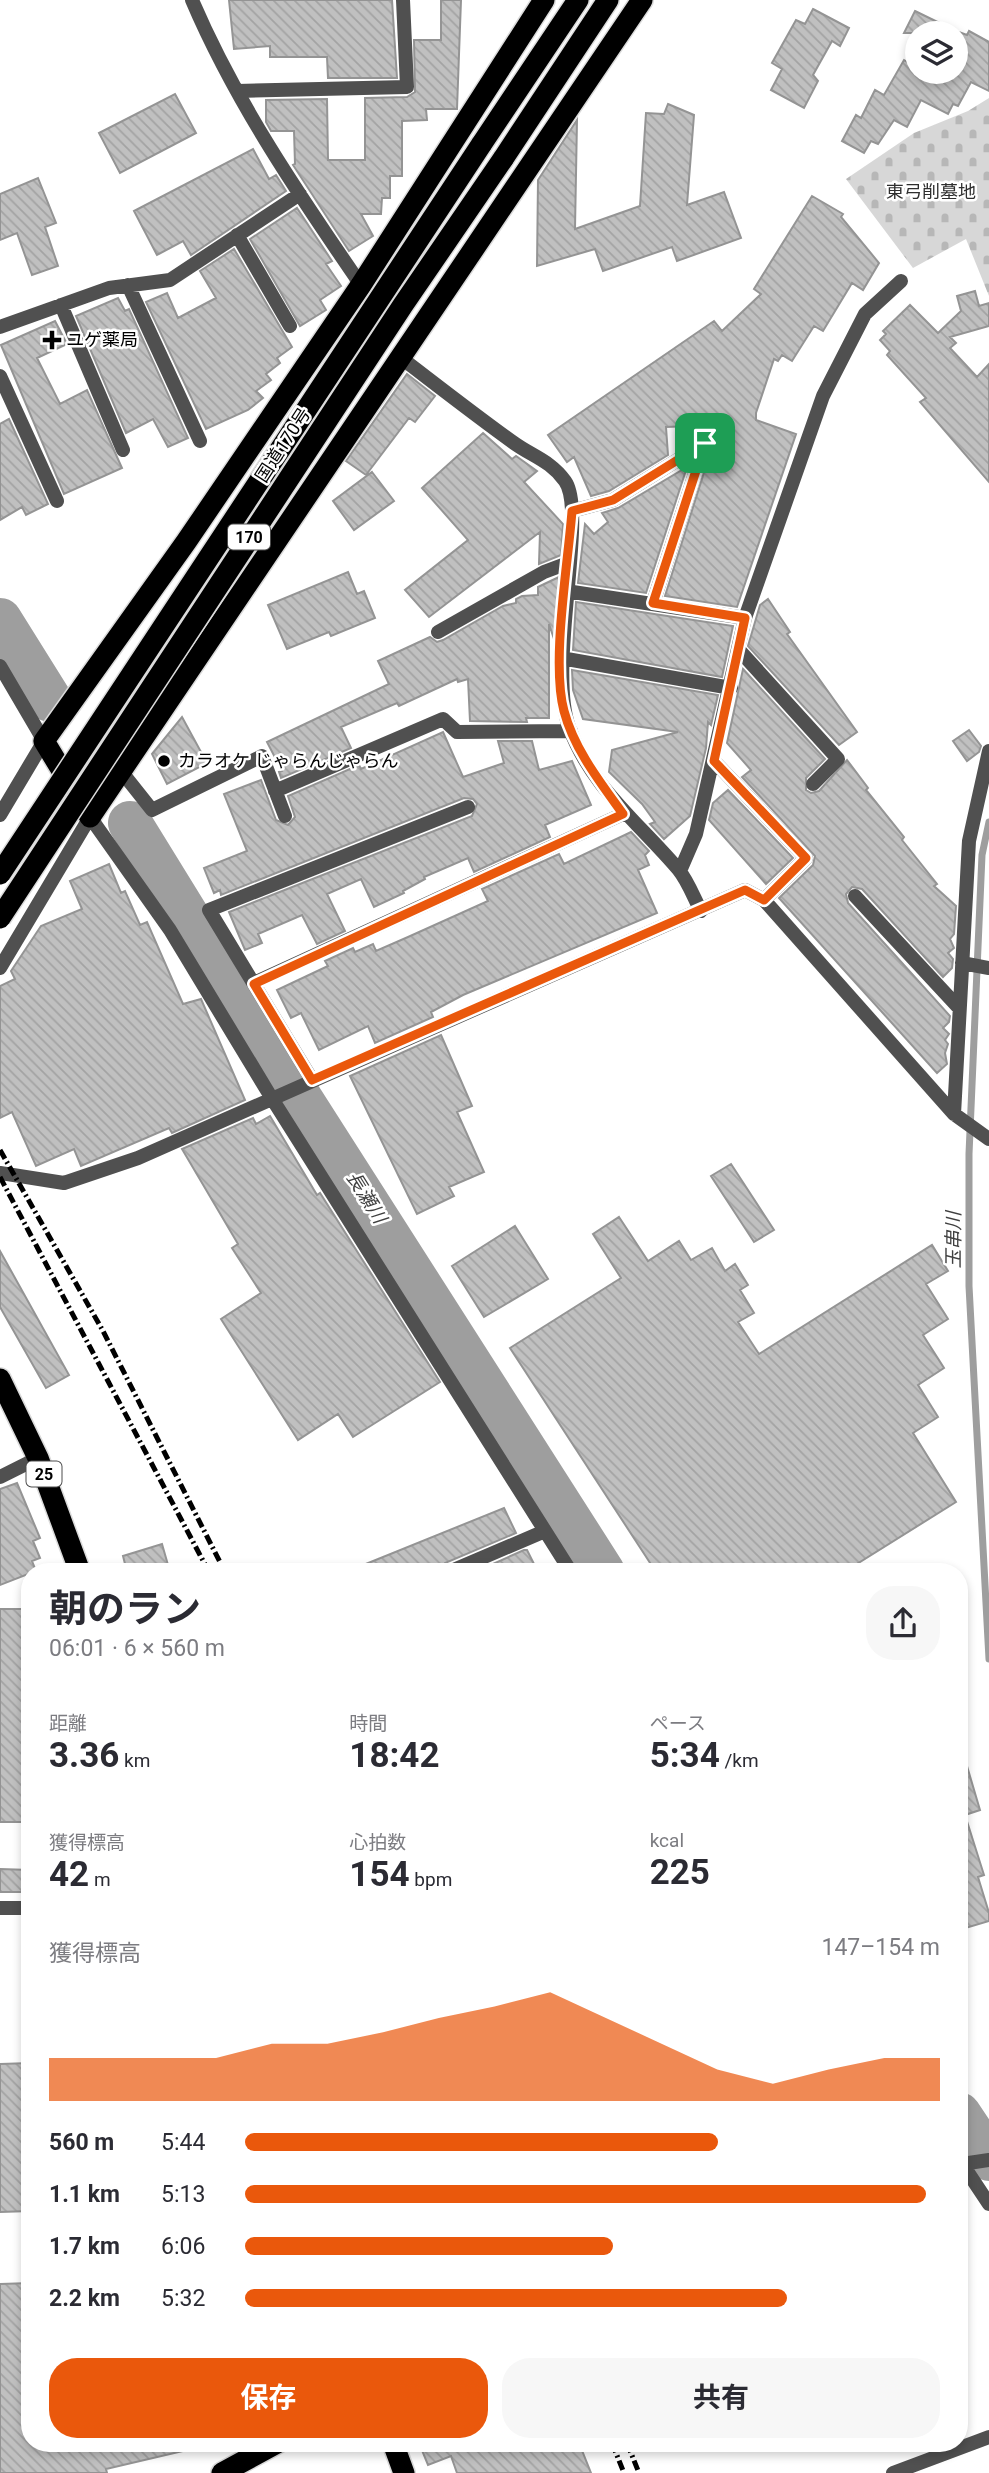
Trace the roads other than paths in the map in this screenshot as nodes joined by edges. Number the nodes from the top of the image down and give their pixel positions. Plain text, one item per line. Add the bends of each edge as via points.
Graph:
1 (192, 0) edge
2 (402, 0) edge
3 (544, 0) edge
4 (578, 0) edge
5 (608, 0) edge
6 (642, 0) edge
7 (237, 91) junction
8 (300, 194) junction
9 (237, 235) junction
10 (901, 281) dead end
11 (128, 285) junction
12 (362, 285) junction
13 (61, 305) junction
14 (290, 326) dead end
15 (0, 327) edge
16 (400, 357) junction
17 (0, 376) edge
18 (200, 441) dead end
19 (123, 450) dead end
20 (57, 501) dead end
21 (572, 511) junction
22 (568, 563) junction
23 (566, 591) junction
24 (653, 603) junction
25 (745, 618) junction
26 (438, 632) dead end
27 (739, 650) junction
28 (561, 658) junction
29 (0, 666) edge
30 (731, 688) junction
31 (571, 731) junction
32 (44, 741) junction
33 (989, 751) edge
34 (714, 761) junction
35 (121, 771) junction
36 (813, 785) dead end
37 (275, 791) junction
38 (468, 807) dead end
39 (623, 814) junction
40 (0, 815) edge
41 (285, 816) dead end
42 (90, 817) junction
43 (680, 871) junction
44 (0, 874) edge
45 (855, 896) dead end
46 (764, 900) junction
47 (701, 911) junction
48 (0, 918) edge
49 (962, 963) junction
50 (0, 968) edge
51 (989, 968) edge
52 (254, 984) junction
53 (960, 1008) junction
54 (312, 1080) junction
55 (271, 1097) junction
56 (954, 1114) junction
57 (989, 1139) edge
58 (0, 1173) edge
59 (0, 1379) edge
60 (38, 1458) junction
61 (0, 1477) edge
62 (545, 1531) junction
63 (77, 1563) edge
64 (470, 1563) edge
65 (565, 1563) edge
66 (0, 1908) edge
67 (21, 1908) edge
68 (989, 2160) edge
69 (968, 2161) edge
70 (968, 2173) edge
71 (989, 2204) edge
72 (989, 2437) edge
73 (968, 2445) edge
74 (260, 2452) edge
75 (396, 2452) edge
76 (949, 2452) edge
77 (222, 2473) edge
78 (404, 2473) edge
79 (892, 2473) edge

1 - 7 street
2 - 7 street via 407,87
3 - 12 highway
4 - 44 highway, 国道170号 / 170, bridge
5 - 48 highway, 国道170号 / 170, bridge
6 - 16 highway
7 - 8 street
8 - 9 street
8 - 12 street
9 - 11 street via 170,280
9 - 14 street
10 - 25 street via 865,314 823,396
11 - 13 street
11 - 18 street
12 - 32 highway
13 - 15 street
13 - 19 street
16 - 21 street via 516,445 546,460 566,482
16 - 35 highway
17 - 20 street
21 - 22 street
21 - 24 street via 613,500 705,443
22 - 23 street
22 - 26 street
23 - 24 street
23 - 28 street
24 - 25 street
25 - 27 street
27 - 30 street
27 - 36 street via 838,760
28 - 30 street
28 - 31 street via 563,709
29 - 32 street
30 - 34 street
31 - 37 street via 457,732 443,719
31 - 39 street
32 - 40 street
32 - 42 highway
33 - 49 street via 969,841
34 - 43 street via 696,834
34 - 46 street via 806,858
35 - 37 street via 152,810 262,756
35 - 42 highway
37 - 41 street
38 - 52 street via 209,910
39 - 43 street
39 - 52 street
42 - 50 street
42 - 55 street via 170,930
43 - 47 street
45 - 53 street
46 - 47 street via 745,890
46 - 56 street
47 - 54 street
49 - 51 street
49 - 53 street
52 - 54 street
53 - 56 street
54 - 55 street
55 - 58 street via 138,1158 64,1183
55 - 62 street
56 - 57 street
59 - 60 highway, 25
60 - 61 street
60 - 63 highway, 25
62 - 64 street
62 - 65 street
66 - 67 street
68 - 69 street
70 - 71 street
72 - 73 street
74 - 77 highway
75 - 78 highway
76 - 79 street

